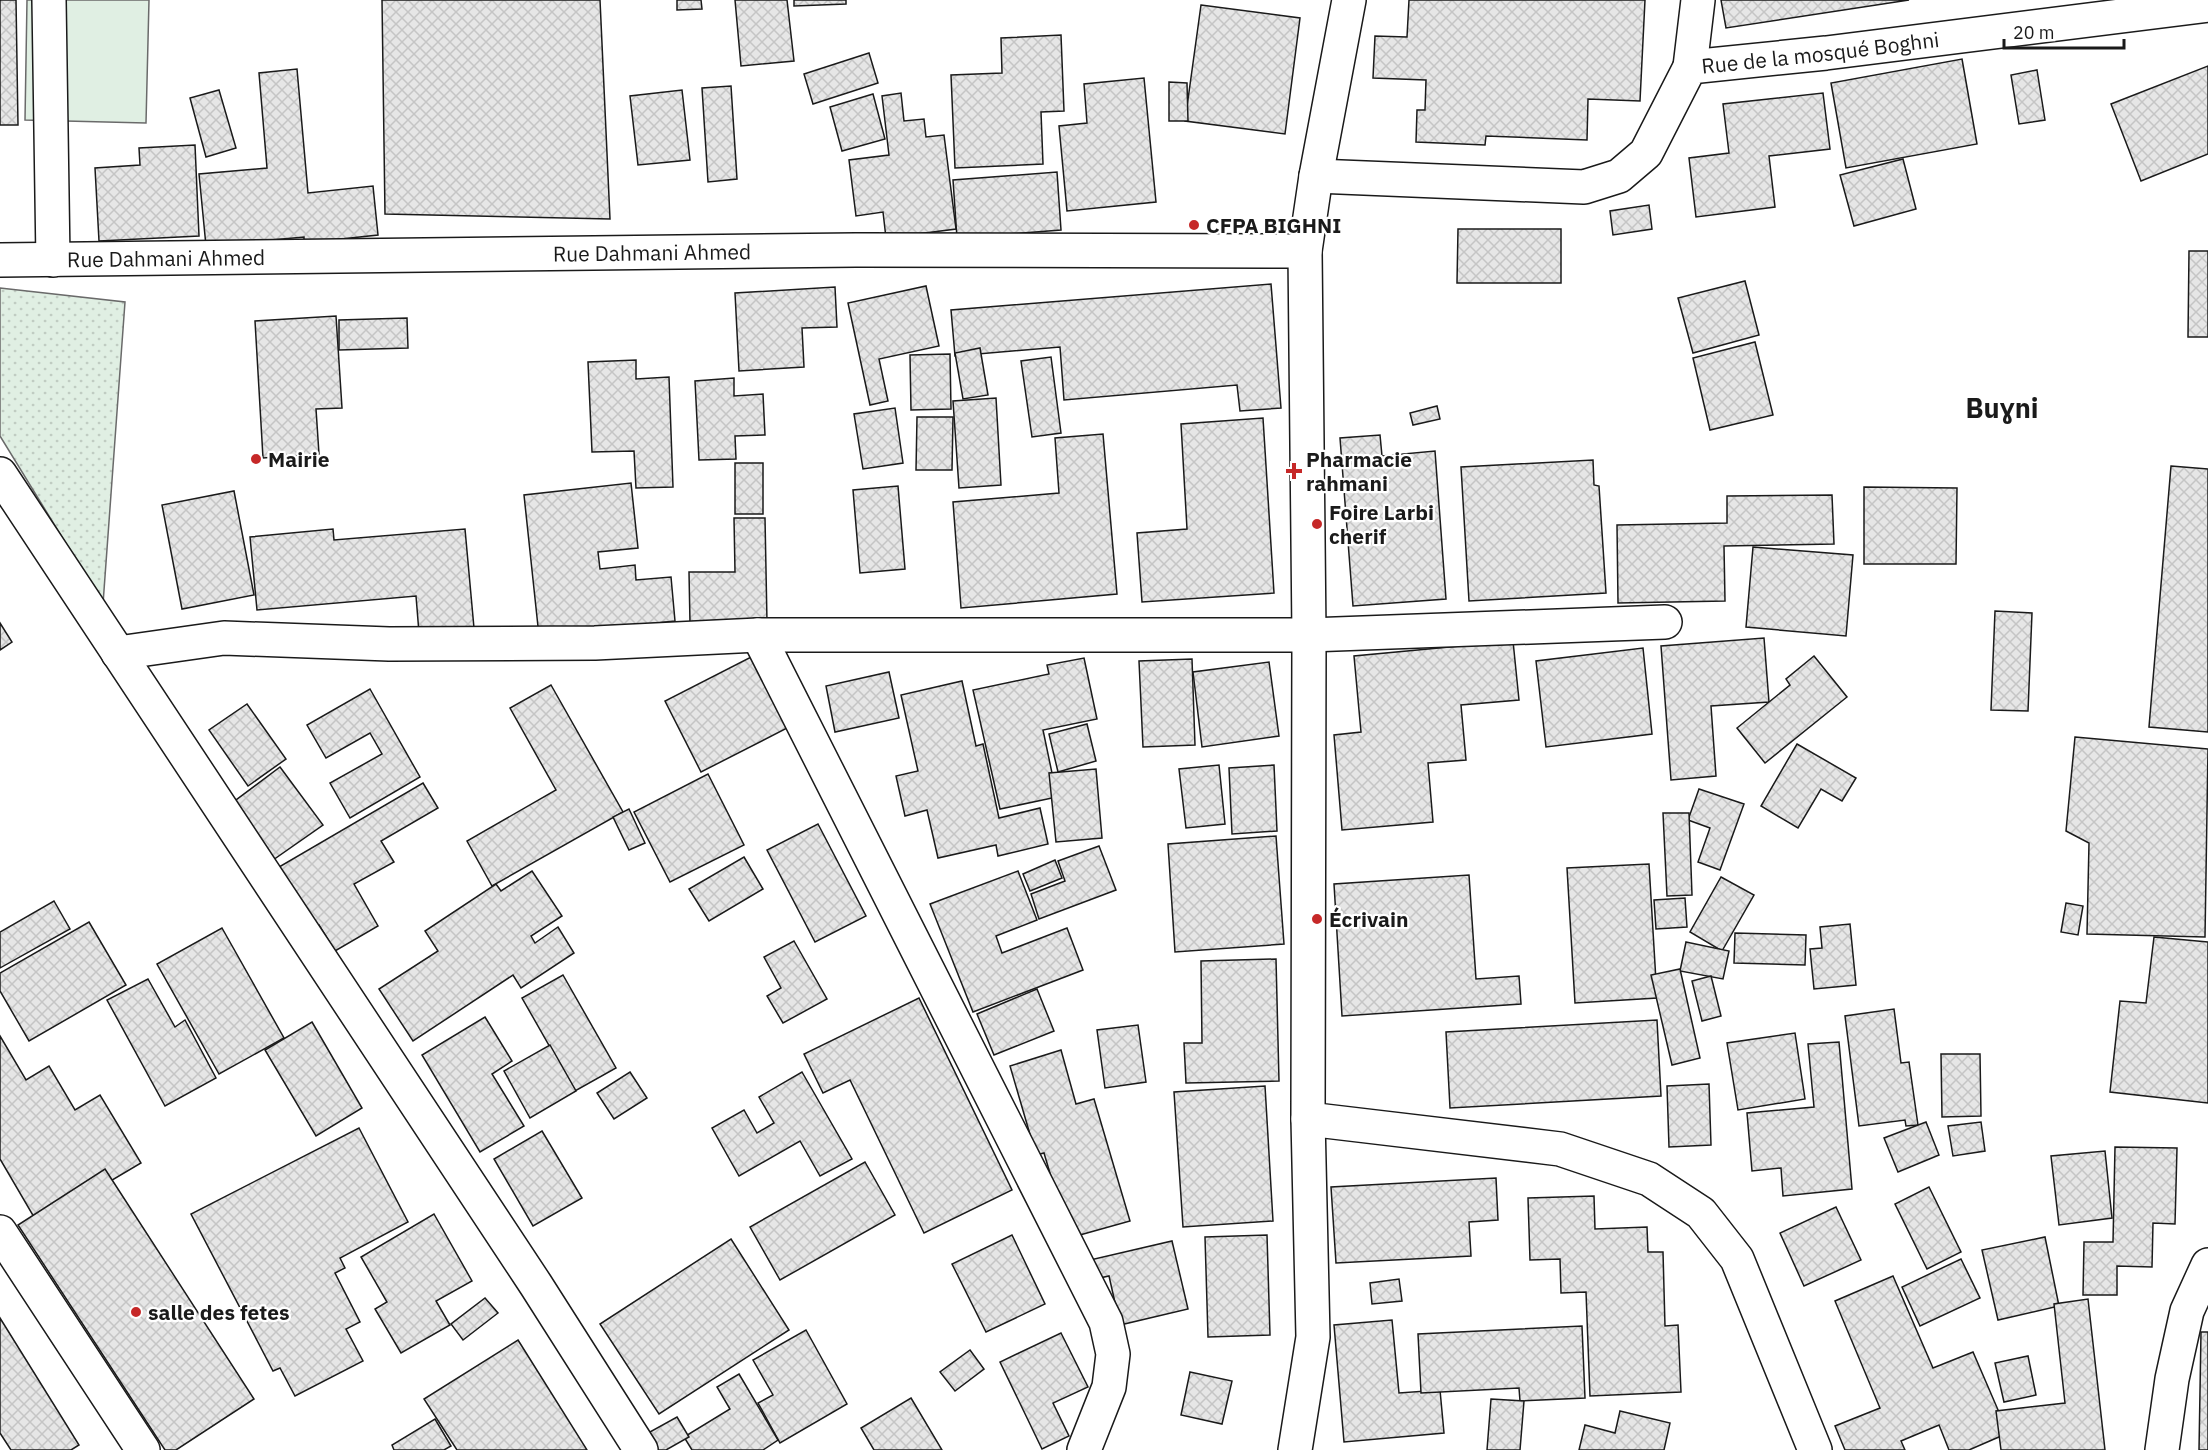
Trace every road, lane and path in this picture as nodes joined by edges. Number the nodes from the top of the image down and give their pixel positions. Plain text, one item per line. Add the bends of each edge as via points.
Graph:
1 (49, 0) edge
2 (1349, 0) edge
3 (1698, 0) edge
4 (2208, 5) edge
5 (1690, 67) junction
6 (1316, 177) junction
7 (1305, 250) junction
8 (0, 260) edge
9 (53, 260) junction
10 (0, 474) edge
11 (1665, 622) dead end
12 (758, 635) junction
13 (1309, 635) junction
14 (118, 653) junction
15 (1308, 1119) junction
16 (0, 1232) edge
17 (2208, 1265) edge
18 (143, 1450) edge
19 (641, 1450) edge
20 (1084, 1450) edge
21 (1295, 1450) edge
22 (1815, 1450) edge
23 (2162, 1450) edge

1 - 9 street
2 - 6 street
3 - 5 street
4 - 5 street, Rue de la mosqué Boghni
5 - 6 street, Rue de la mosqué Boghni via 1646,153 1619,176 1584,187
6 - 7 street
7 - 9 street, Rue Dahmani Ahmed via 856,250
7 - 13 street
8 - 9 street, Rue Dahmani Ahmed
10 - 14 street
11 - 13 street
12 - 13 street
12 - 14 street via 584,643 389,644 224,638
12 - 20 street via 1106,1322 1113,1354 1109,1387
13 - 15 street
14 - 19 street
15 - 21 street via 1313,1337
15 - 22 street via 1560,1149 1649,1179 1701,1213 1737,1259
16 - 18 street
17 - 23 street via 2187,1311

